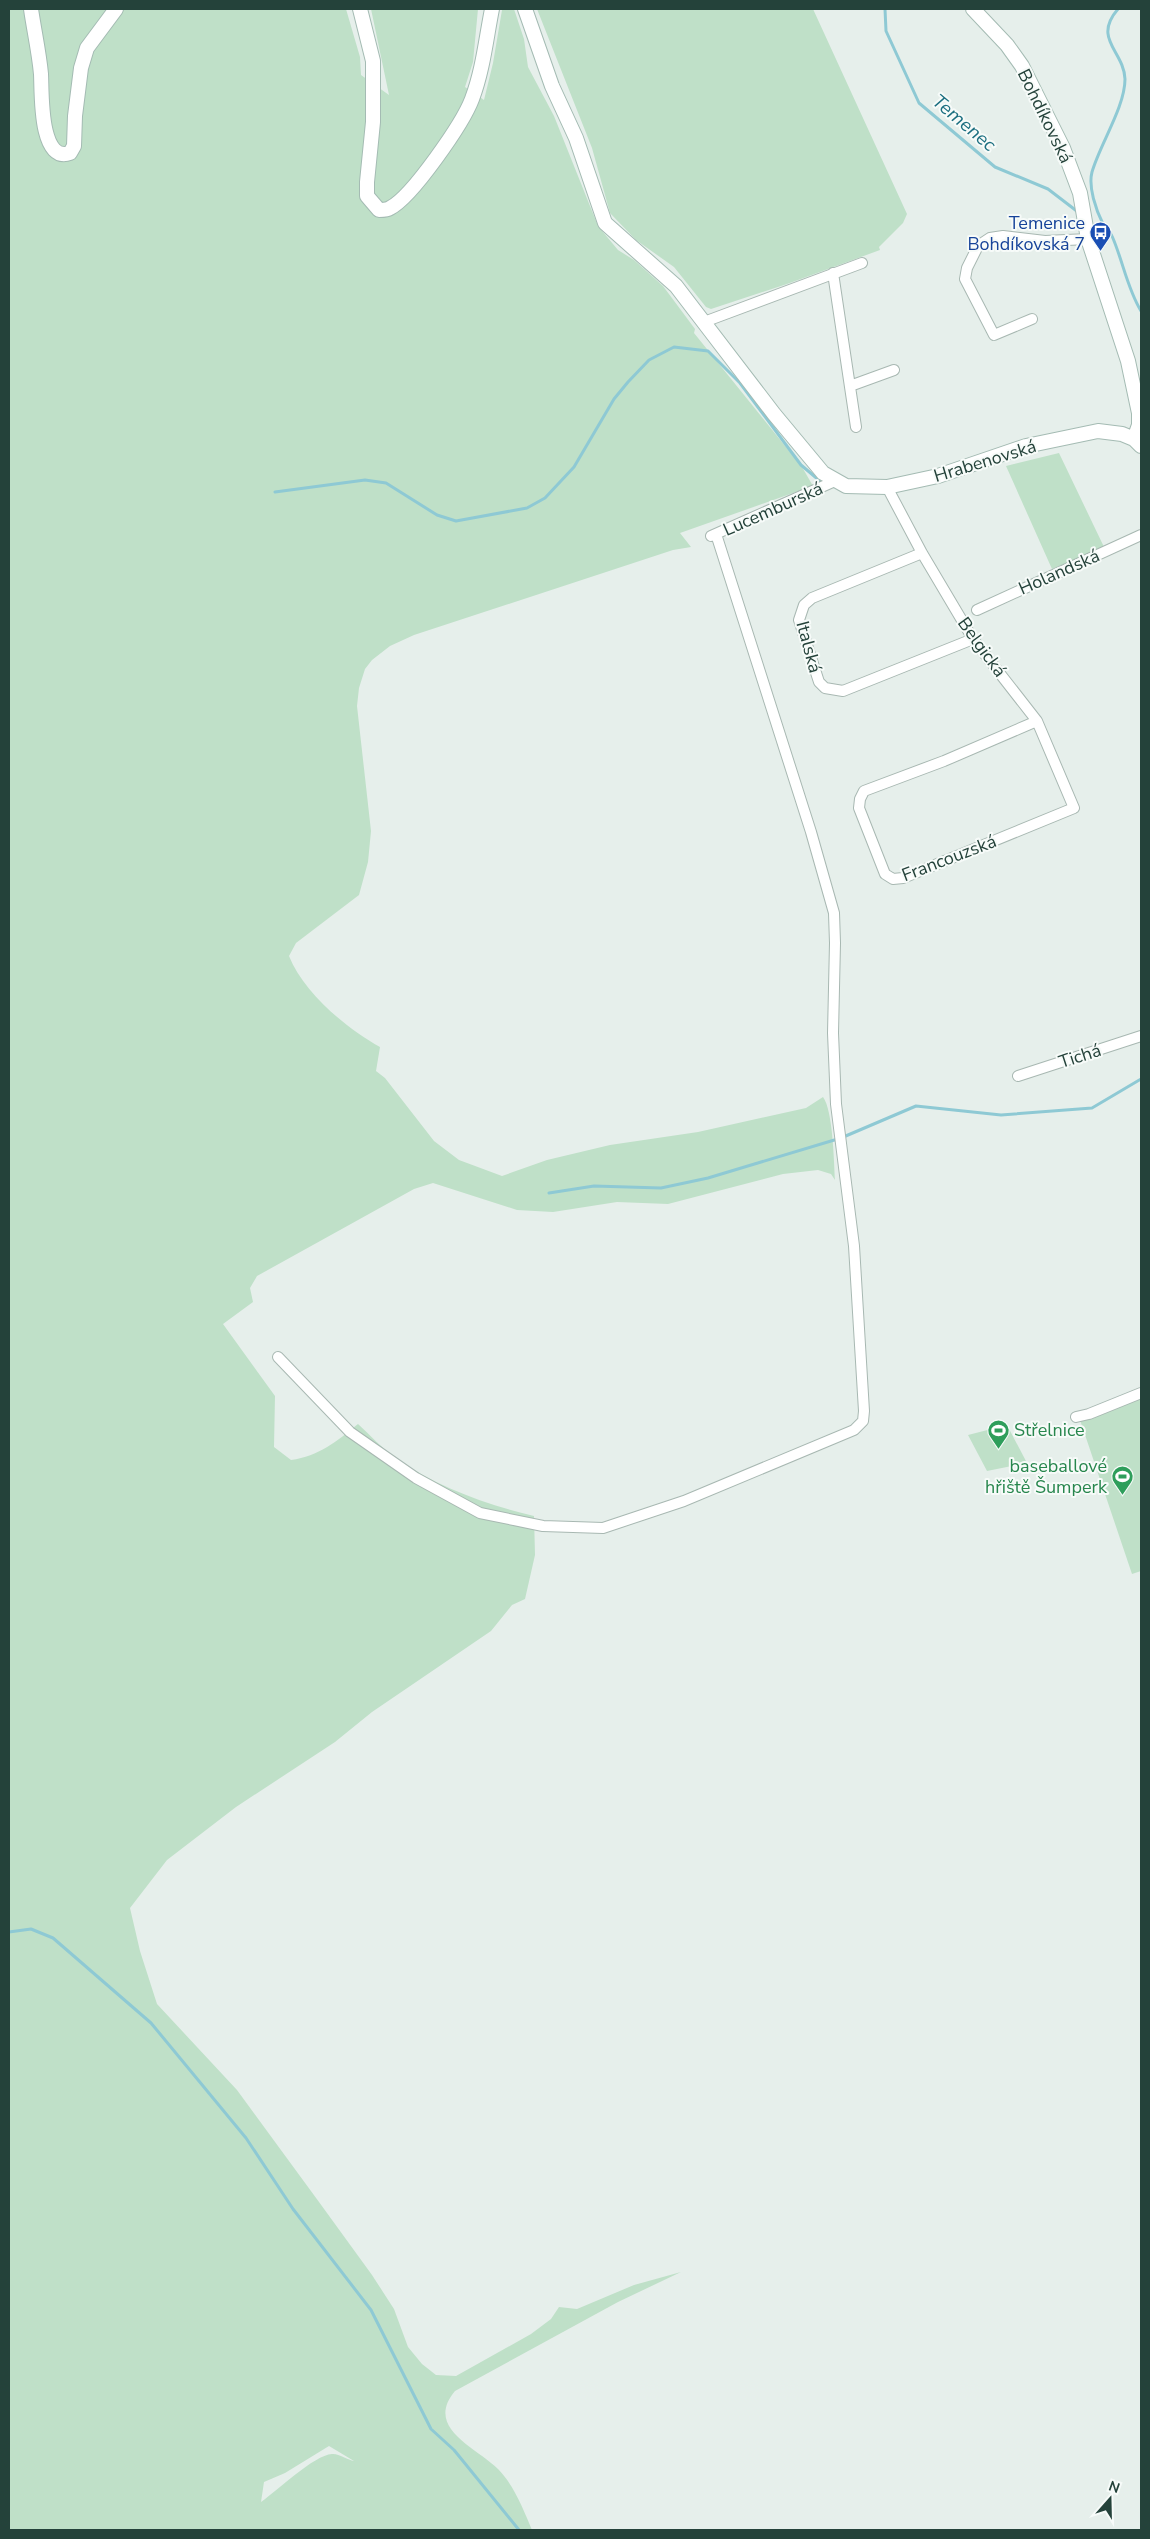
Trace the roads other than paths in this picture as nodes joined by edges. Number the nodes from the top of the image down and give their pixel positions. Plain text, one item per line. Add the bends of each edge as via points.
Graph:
1 (31, 9) edge
2 (116, 9) edge
3 (360, 9) edge
4 (492, 9) edge
5 (525, 9) edge
6 (972, 9) edge
7 (1088, 239) junction
8 (862, 263) dead end
9 (833, 273) junction
10 (1032, 319) dead end
11 (704, 322) junction
12 (894, 370) dead end
13 (850, 386) junction
14 (1140, 405) edge
15 (856, 427) dead end
16 (1137, 443) edge
17 (836, 481) junction
18 (887, 487) junction
19 (1141, 535) edge
20 (922, 553) junction
21 (977, 610) dead end
22 (973, 639) junction
23 (1037, 721) junction
24 (1074, 808) joint
25 (1141, 1036) edge
26 (1018, 1076) dead end
27 (278, 1357) dead end
28 (1141, 1393) edge
29 (1076, 1417) dead end

1 - 2 street via 41,73 43,121 52,148 64,155 70,153 74,146 80,78 87,48
3 - 4 street via 372,61 373,122 368,196 379,210 388,210 406,195 458,128 472,99 481,68
5 - 11 street via 552,86 576,138 605,223 676,286
6 - 7 street, Bohdíkovská via 1007,45 1047,113 1080,193
7 - 10 street via 1045,241 1003,236 990,238 978,246 965,279 994,335
7 - 14 street, Bohdíkovská
8 - 9 street
9 - 11 street
9 - 13 street
11 - 17 street via 808,458
12 - 13 street
13 - 15 street
14 - 16 street, Bohdíkovská
16 - 18 street, Hrabenovská via 1108,432 1085,433 1003,452 938,476
17 - 18 street, Hrabenovská via 855,487
17 - 27 street, Lucemburská via 713,535 811,832 834,914 836,1104 854,1246 864,1411 861,1424 854,1430 684,1501 603,1528 543,1526 480,1513 416,1478 350,1432
18 - 20 street, Belgická
19 - 21 street, Holandská
20 - 22 street, Belgická
20 - 22 street, Italská via 812,598 804,605 799,620 819,682 825,688 843,691
22 - 23 street, Belgická
23 - 24 street, Belgická
23 - 24 street, Francouzská via 864,792 860,808 880,866 893,879 903,878
25 - 26 street, Tichá
28 - 29 street

